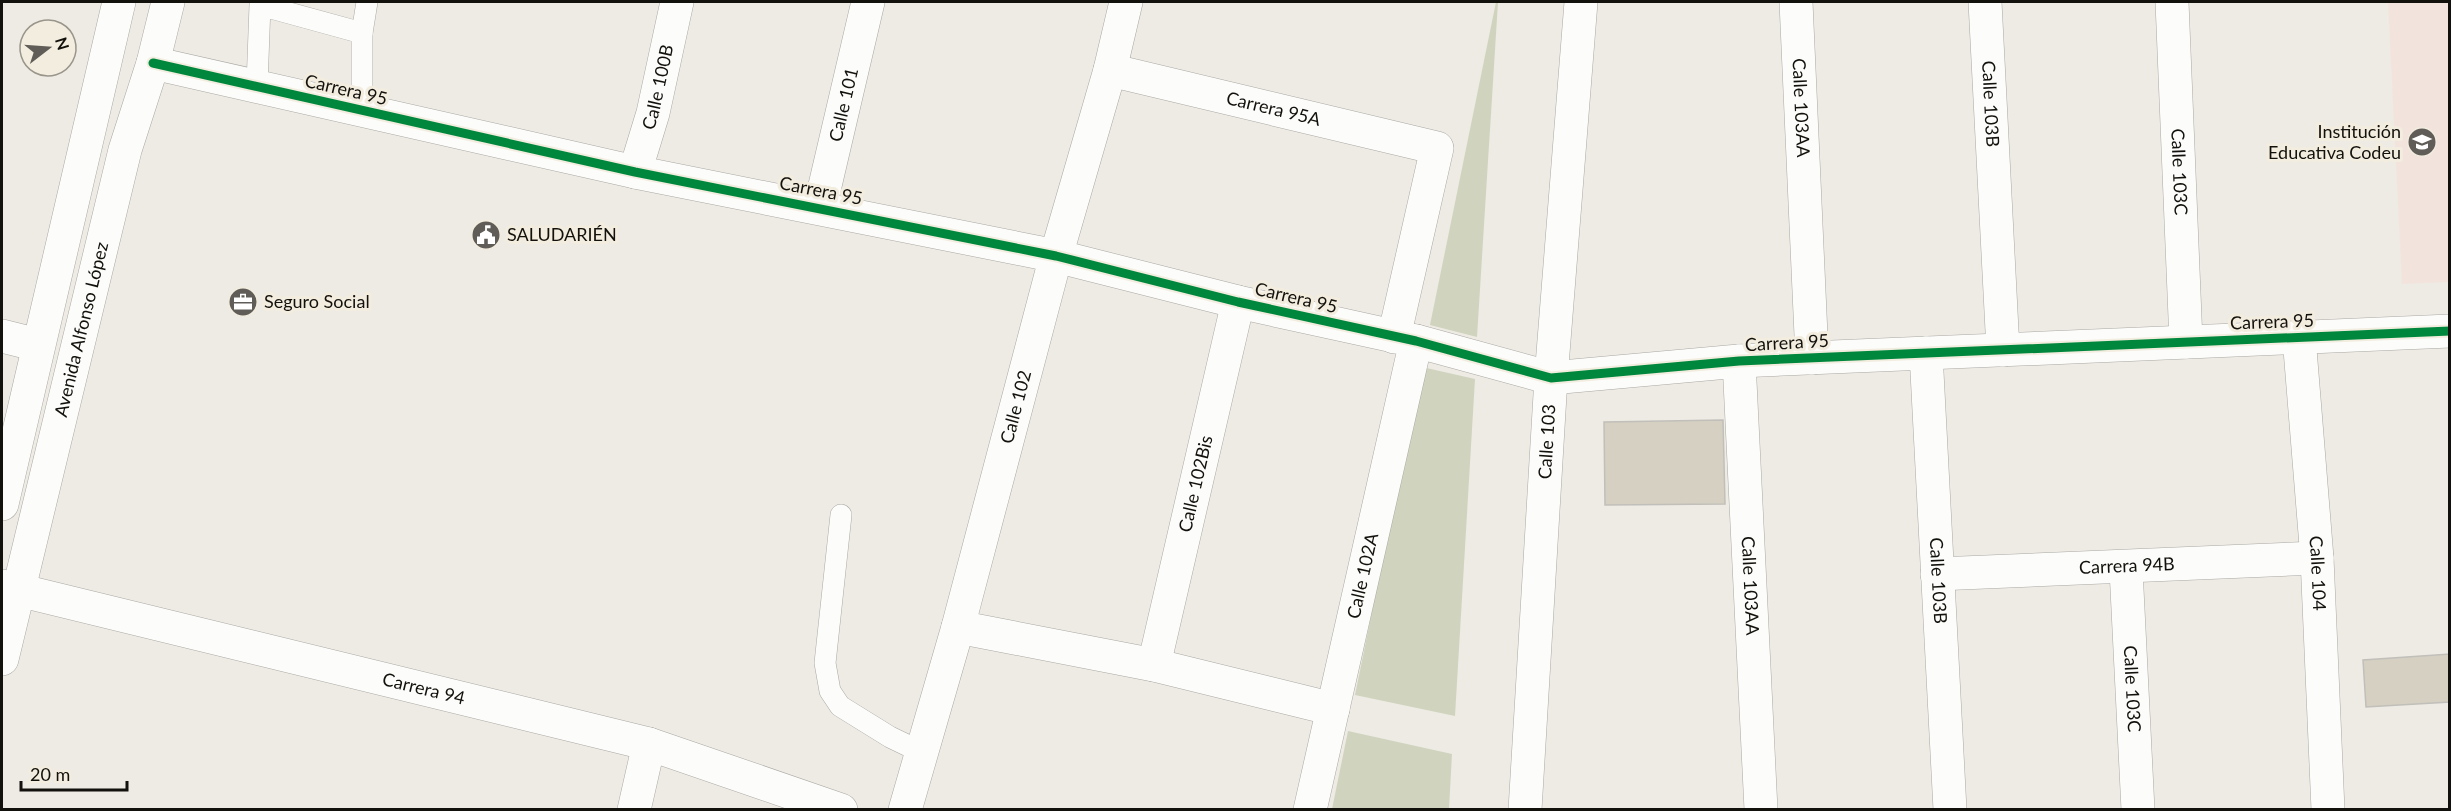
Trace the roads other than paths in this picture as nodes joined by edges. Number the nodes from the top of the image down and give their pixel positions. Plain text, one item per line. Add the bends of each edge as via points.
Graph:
1 (119, 2) edge
2 (168, 2) edge
3 (367, 2) edge
4 (677, 2) edge
5 (868, 2) edge
6 (1126, 2) edge
7 (1581, 2) edge
8 (1796, 2) edge
9 (1986, 2) edge
10 (2172, 2) edge
11 (254, 3) edge
12 (362, 33) junction
13 (153, 63) junction
14 (1110, 70) junction
15 (257, 87) junction
16 (362, 111) junction
17 (87, 139) junction
18 (1437, 148) joint
19 (125, 150) junction
20 (635, 172) junction
21 (820, 207) junction
22 (1056, 256) junction
23 (1238, 302) junction
24 (2450, 331) edge
25 (2, 336) edge
26 (2299, 337) junction
27 (1405, 339) junction
28 (2186, 342) junction
29 (38, 345) junction
30 (2003, 350) junction
31 (1926, 353) junction
32 (1812, 358) junction
33 (1739, 361) junction
34 (1551, 378) junction
35 (2, 504) edge
36 (841, 515) dead end
37 (2317, 558) junction
38 (2126, 568) junction
39 (1937, 574) junction
40 (10, 588) edge
41 (958, 627) junction
42 (2, 659) edge
43 (1154, 665) junction
44 (1332, 709) junction
45 (649, 744) junction
46 (919, 751) junction
47 (634, 810) edge
48 (841, 810) edge
49 (904, 810) edge
50 (1310, 810) edge
51 (1525, 810) edge
52 (1761, 810) edge
53 (1950, 810) edge
54 (2138, 810) edge
55 (2328, 810) edge

1 - 17 street, Avenida Alfonso López
2 - 13 street, Avenida Alfonso López
3 - 12 lane
4 - 20 street, Calle 100B via 653,113
5 - 21 street, Calle 101
6 - 14 street, Calle 102
7 - 34 street, Calle 103
8 - 32 street, Calle 103AA
9 - 30 street, Calle 103B
10 - 28 street, Calle 103C
11 - 12 lane
11 - 15 lane
12 - 16 lane
13 - 15 street, Carrera 95
13 - 19 street, Avenida Alfonso López
14 - 18 street, Carrera 95A
14 - 22 street, Calle 102
15 - 16 street, Carrera 95
16 - 20 street, Carrera 95
17 - 19 street
17 - 29 street, Avenida Alfonso López
18 - 27 street, Calle 102A
19 - 40 street, Avenida Alfonso López
20 - 21 street, Carrera 95
21 - 22 street, Carrera 95
22 - 23 street, Carrera 95
22 - 41 street, Calle 102
23 - 27 street, Carrera 95
23 - 43 street, Calle 102Bis
24 - 26 street, Carrera 95
25 - 29 street
26 - 28 street, Carrera 95
26 - 37 street, Calle 104
27 - 34 street, Carrera 95
27 - 44 street, Calle 102A
28 - 30 street, Carrera 95
29 - 35 street, Avenida Alfonso López
30 - 31 street, Carrera 95
31 - 32 street, Carrera 95
31 - 39 street, Calle 103B
32 - 33 street, Carrera 95
33 - 34 street, Carrera 95
33 - 52 street, Calle 103AA
34 - 51 street, Calle 103
36 - 46 lane via 825,663 830,691 840,706
37 - 38 street, Carrera 94B
37 - 55 street, Calle 104
38 - 39 street, Carrera 94B
38 - 54 street, Calle 103C
39 - 53 street, Calle 103B
40 - 42 street, Avenida Alfonso López
40 - 45 street, Carrera 94
41 - 43 street
41 - 46 street, Calle 102
43 - 44 street
44 - 50 street, Calle 102A
45 - 47 street
45 - 48 street, Carrera 94
46 - 49 street, Calle 102

